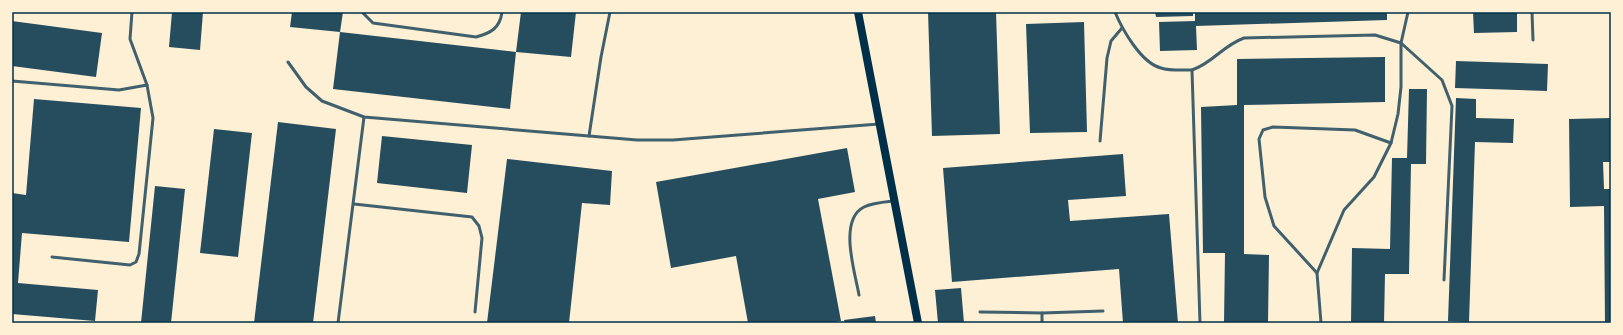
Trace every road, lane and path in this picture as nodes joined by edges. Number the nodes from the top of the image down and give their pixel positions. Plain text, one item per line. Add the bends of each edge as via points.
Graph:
1 (132, 12) edge
2 (362, 12) edge
3 (502, 12) edge
4 (610, 12) edge
5 (858, 12) edge
6 (1115, 12) edge
7 (1408, 12) edge
8 (1532, 12) edge
9 (1122, 28) junction
10 (1533, 40) dead end
11 (1401, 43) junction
12 (288, 62) dead end
13 (1192, 70) junction
14 (12, 81) edge
15 (148, 85) junction
16 (364, 117) junction
17 (880, 124) junction
18 (589, 136) junction
19 (1100, 141) dead end
20 (1391, 143) junction
21 (894, 201) junction
22 (354, 204) junction
23 (52, 257) dead end
24 (1317, 273) junction
25 (1444, 280) dead end
26 (859, 295) dead end
27 (475, 312) dead end
28 (980, 312) dead end
29 (1103, 312) dead end
30 (1042, 313) junction
31 (338, 323) edge
32 (918, 323) edge
33 (1042, 323) edge
34 (1200, 323) edge
35 (1321, 323) edge

1 - 15 lane via 130,39
2 - 3 lane via 373,23 476,37 491,33 500,21
4 - 18 lane
5 - 17 main road
6 - 9 lane
7 - 11 lane
8 - 10 lane
9 - 13 lane via 1147,61 1160,68
9 - 19 lane via 1112,41 1107,58
11 - 13 lane via 1375,35 1244,38 1231,43 1203,67
11 - 20 lane via 1401,87
11 - 25 lane via 1442,80 1452,106
12 - 16 lane via 306,87 322,101
13 - 34 lane
14 - 15 lane via 119,90
15 - 23 lane via 152,118 139,254 136,262 130,265
16 - 18 lane
16 - 22 lane
17 - 18 lane via 673,140
17 - 21 main road
20 - 24 lane via 1374,177 1344,210
20 - 24 lane via 1355,130 1273,127 1264,130 1259,138 1265,197 1274,226
21 - 26 lane via 864,207 852,218 848,234
21 - 32 main road
22 - 27 lane via 472,217 479,226 482,238
22 - 31 lane
24 - 35 lane
28 - 30 lane
29 - 30 lane
30 - 33 lane

